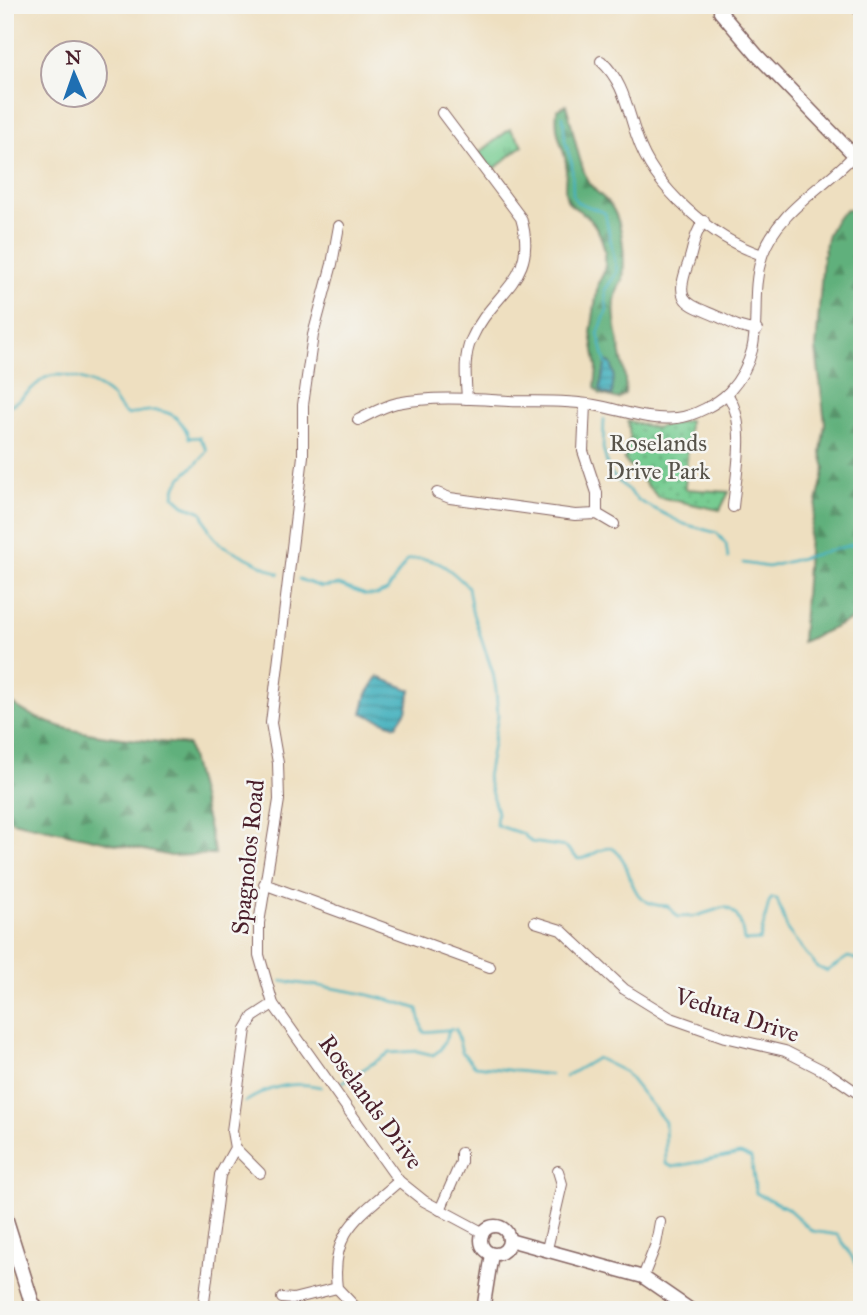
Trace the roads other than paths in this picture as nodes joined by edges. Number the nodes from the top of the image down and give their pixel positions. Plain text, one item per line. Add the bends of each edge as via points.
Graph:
1 (853, 5) edge
2 (720, 8) edge
3 (862, 13) edge
4 (601, 61) dead end
5 (442, 113) dead end
6 (858, 156) edge
7 (704, 221) junction
8 (339, 226) dead end
9 (762, 255) junction
10 (757, 330) junction
11 (727, 394) junction
12 (467, 399) junction
13 (584, 404) junction
14 (358, 420) dead end
15 (437, 493) dead end
16 (733, 507) dead end
17 (597, 514) junction
18 (614, 524) dead end
19 (264, 884) junction
20 (535, 922) dead end
21 (490, 967) dead end
22 (273, 1004) junction
23 (862, 1096) edge
24 (235, 1148) junction
25 (461, 1153) dead end
26 (558, 1171) dead end
27 (260, 1173) dead end
28 (399, 1181) junction
29 (440, 1210) junction
30 (5, 1217) edge
31 (660, 1223) dead end
32 (482, 1232) junction
33 (509, 1240) junction
34 (547, 1249) junction
35 (492, 1254) junction
36 (643, 1277) junction
37 (337, 1288) junction
38 (282, 1298) dead end
39 (37, 1310) edge
40 (203, 1310) edge
41 (358, 1310) edge
42 (483, 1310) edge
43 (691, 1310) edge

1 - 3 street
2 - 6 street via 757,55
4 - 7 street via 620,84 654,174
5 - 12 street via 521,218 526,233 527,254 520,274 470,343
6 - 9 street via 794,208
7 - 9 street
7 - 10 street via 693,238 681,294 694,308
8 - 19 street, Spagnolos Road via 313,335 303,405 303,456 271,723 279,800
9 - 10 street
10 - 11 street via 744,371
11 - 13 street via 680,418 643,419
11 - 16 street via 736,406
12 - 13 street
12 - 14 street via 394,403
13 - 17 street via 583,451 597,492
15 - 17 street via 544,511
17 - 18 street
19 - 21 street
19 - 22 street, Spagnolos Road via 259,956
20 - 23 street, Veduta Drive via 561,930 624,989 671,1018 785,1051
22 - 24 street via 253,1017 246,1029 232,1130
22 - 28 street, Roselands Drive
24 - 27 street
24 - 40 street via 220,1175
25 - 29 street
26 - 34 street via 562,1184
28 - 29 street, Roselands Drive
28 - 37 street via 340,1239 334,1266
29 - 32 street, Roselands Drive
30 - 39 main road
31 - 36 street
32 - 33 street, Roselands Drive via 497,1226
32 - 35 street via 482,1248
33 - 34 street
33 - 35 street via 504,1251
34 - 36 street
35 - 42 street
36 - 43 street
37 - 38 street
37 - 41 street

